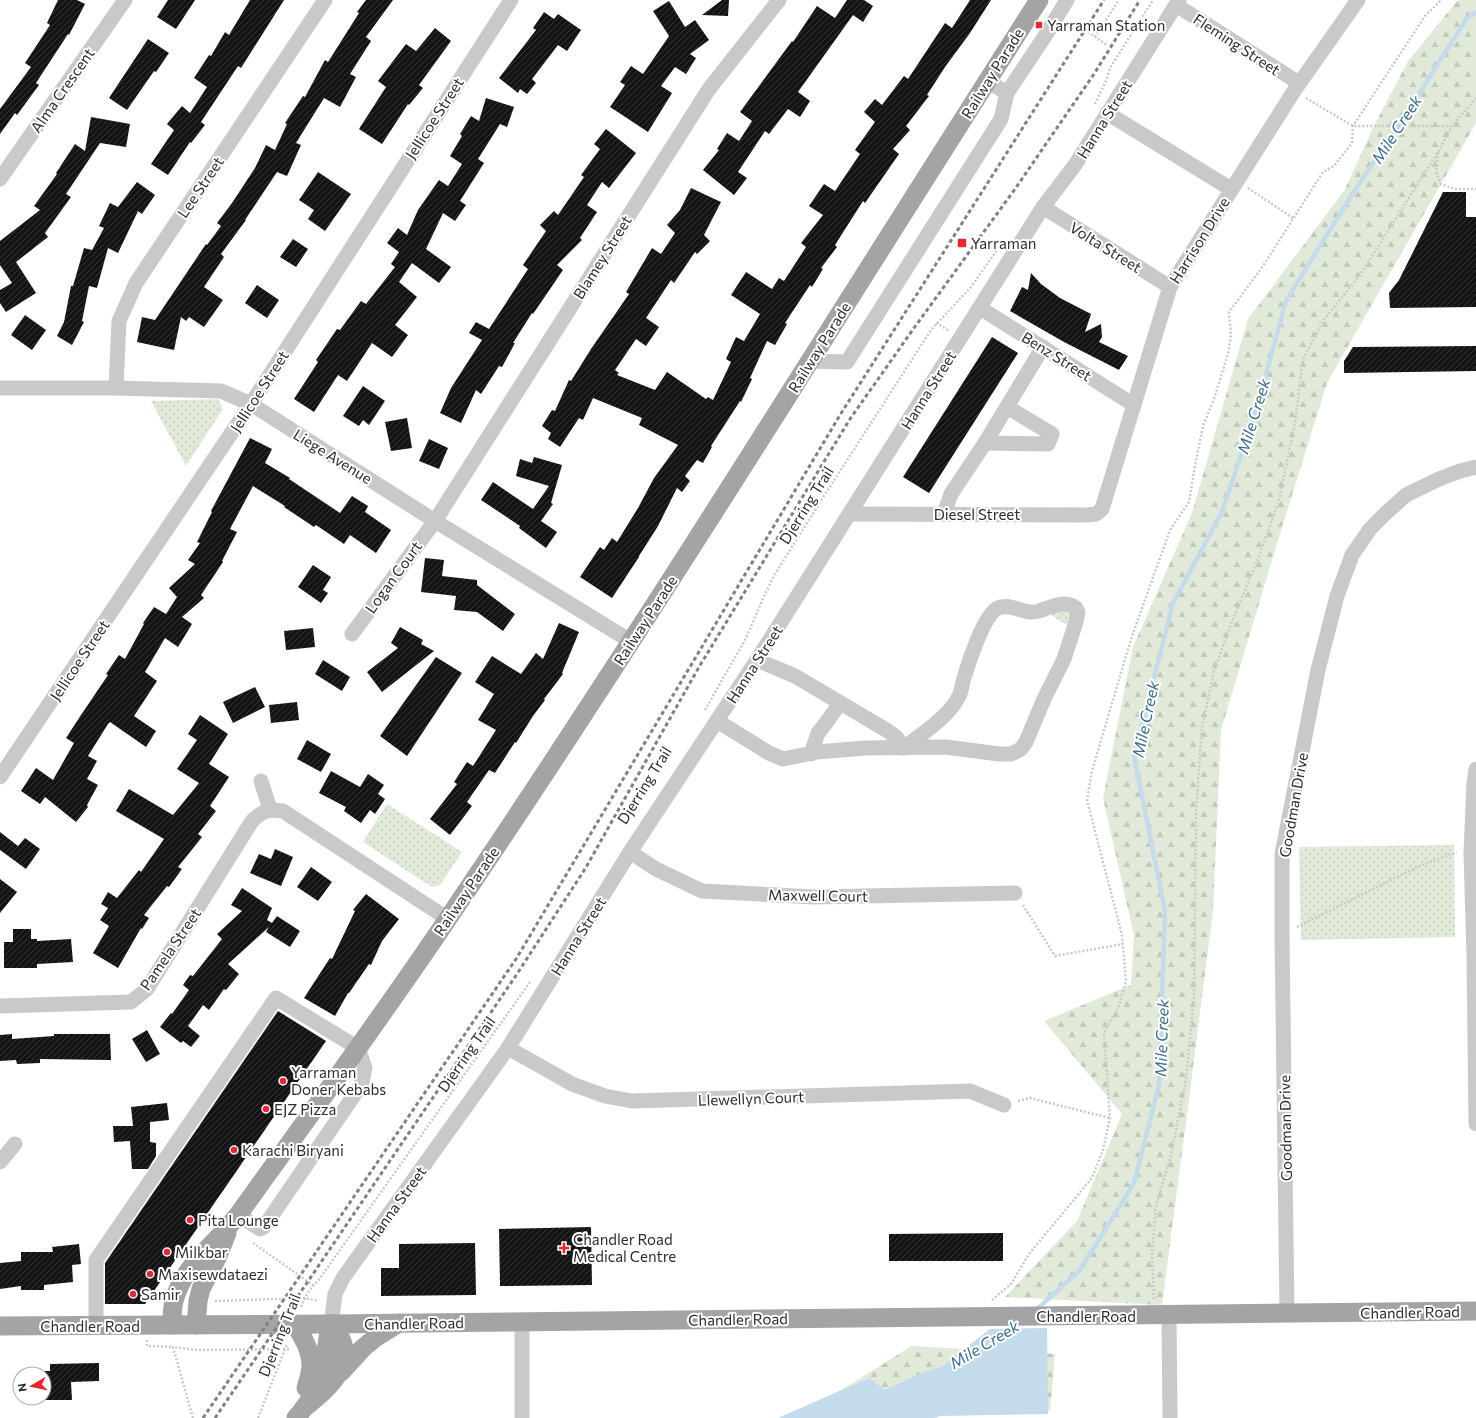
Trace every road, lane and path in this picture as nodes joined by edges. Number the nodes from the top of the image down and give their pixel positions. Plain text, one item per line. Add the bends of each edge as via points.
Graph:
1 (125, 0) edge
2 (325, 0) edge
3 (511, 0) edge
4 (779, 0) edge
5 (1039, 0) edge
6 (1067, 0) edge
7 (1119, 0) edge
8 (1153, 0) edge
9 (1358, 0) edge
10 (1441, 0) edge
11 (1177, 2) edge
12 (1088, 32) dead end
13 (1095, 37) junction
14 (1107, 45) dead end
15 (987, 81) junction
16 (1296, 87) junction
17 (1006, 93) junction
18 (1476, 98) edge
19 (1101, 110) junction
20 (1354, 126) junction
21 (1452, 126) junction
22 (1438, 152) junction
23 (0, 179) edge
24 (1234, 185) junction
25 (1476, 189) edge
26 (1043, 207) junction
27 (1292, 218) junction
28 (997, 249) dead end
29 (1170, 287) junction
30 (980, 308) junction
31 (1043, 347) junction
32 (810, 361) junction
33 (0, 388) edge
34 (116, 388) junction
35 (251, 404) junction
36 (1134, 405) junction
37 (1007, 407) junction
38 (985, 443) junction
39 (1476, 467) edge
40 (1102, 509) joint
41 (850, 514) junction
42 (944, 514) junction
43 (435, 521) junction
44 (352, 634) dead end
45 (632, 642) junction
46 (757, 660) junction
47 (840, 703) junction
48 (704, 711) dead end
49 (717, 721) junction
50 (904, 748) junction
51 (811, 754) junction
52 (0, 777) edge
53 (1475, 779) edge
54 (261, 781) dead end
55 (270, 809) junction
56 (630, 852) junction
57 (1471, 853) junction
58 (1015, 893) joint
59 (448, 919) junction
60 (1282, 935) junction
61 (1123, 944) junction
62 (1475, 955) edge
63 (534, 976) dead end
64 (0, 1006) edge
65 (358, 1048) junction
66 (508, 1048) junction
67 (1004, 1105) joint
68 (1110, 1118) junction
69 (1476, 1124) edge
70 (15, 1144) dead end
71 (0, 1162) edge
72 (234, 1221) junction
73 (313, 1285) junction
74 (304, 1298) junction
75 (214, 1301) dead end
76 (320, 1301) dead end
77 (1476, 1311) edge
78 (1287, 1313) junction
79 (972, 1316) junction
80 (1162, 1316) junction
81 (522, 1322) junction
82 (399, 1323) junction
83 (294, 1324) junction
84 (331, 1324) junction
85 (196, 1325) junction
86 (0, 1326) edge
87 (96, 1326) junction
88 (172, 1326) junction
89 (146, 1338) dead end
90 (173, 1347) junction
91 (285, 1349) junction
92 (333, 1381) junction
93 (299, 1414) edge
94 (193, 1418) edge
95 (258, 1418) edge
96 (522, 1418) edge
97 (1170, 1418) edge

1 - 23 street, Alma Crescent
2 - 34 street, Lee Street via 136,283 119,321
3 - 35 street, Jellicoe Street
4 - 43 street, Blamey Street via 709,89
5 - 15 main road, Railway Parade
6 - 17 street
7 - 13 path
8 - 19 path via 1110,68 1095,102
9 - 16 street, Harrison Drive
10 - 20 path via 1425,16
11 - 16 street, Fleming Street
11 - 19 street, Hanna Street
12 - 13 path
13 - 14 path
15 - 17 street
15 - 32 main road, Railway Parade
16 - 20 path
16 - 24 street, Harrison Drive
17 - 32 street via 1001,119 847,362
18 - 21 path
19 - 24 street
19 - 26 street, Hanna Street via 1075,165
20 - 21 path
20 - 27 path via 1352,143 1334,166 1323,172
21 - 22 path
22 - 25 path via 1436,172 1441,184 1455,189
22 - 80 path via 1360,275 1323,321 1303,359 1295,423 1279,500 1214,671 1202,727 1199,765 1196,811 1194,997 1186,1079 1171,1154 1156,1206 1152,1255
24 - 27 path
24 - 29 street, Harrison Drive
26 - 29 street, Volta Street
26 - 30 street, Hanna Street
27 - 61 path via 1263,266 1229,312 1231,335 1228,354 1203,426 1189,502 1170,530 1136,625 1092,771 1087,800
28 - 48 path, Djerring Trail via 971,287 930,330 816,509 772,579 745,640
29 - 36 street, Harrison Drive
30 - 31 street, Benz Street
30 - 41 street, Hanna Street
31 - 36 street, Benz Street
31 - 37 street
32 - 45 main road, Railway Parade
33 - 34 street, Liege Avenue
34 - 35 street, Liege Avenue via 221,391
35 - 43 street, Liege Avenue
35 - 52 street, Jellicoe Street
36 - 40 street, Harrison Drive
37 - 38 street
37 - 38 street via 1052,434 1048,444
38 - 42 street via 951,494
39 - 60 street, Goodman Drive via 1439,479 1406,495 1370,529 1352,555 1337,596 1318,670 1282,854
40 - 42 street, Diesel Street via 1096,514 1087,515
41 - 42 street, Diesel Street
41 - 46 street, Hanna Street
43 - 44 street, Logan Court
43 - 45 street, Liege Avenue
45 - 59 main road, Railway Parade
46 - 47 street via 795,676
46 - 49 street, Hanna Street
47 - 50 street via 888,731
47 - 51 street via 816,735
49 - 51 street via 779,758
49 - 56 street, Hanna Street
50 - 50 street via 957,700 981,632 992,612 1003,607 1032,612 1057,604 1075,607 1078,615 1068,649 1021,749 1004,754 946,747
50 - 51 street via 857,748
53 - 57 street
54 - 55 street
55 - 59 street via 283,812
55 - 64 street, Pamela Street via 252,821 147,989 131,1002
56 - 58 street, Maxwell Court via 656,869 702,892 814,897
56 - 66 street, Hanna Street
57 - 60 path via 1451,854 1414,868
57 - 62 street
58 - 61 path via 1055,956
59 - 65 main road, Railway Parade
60 - 78 street, Goodman Drive
61 - 68 path via 1126,981 1119,1006 1104,1033
62 - 69 street
63 - 73 path, Djerring Trail via 323,1275
65 - 72 main road, Railway Parade
65 - 72 street via 365,1068 362,1082 264,1227 260,1229
65 - 87 street via 276,998 96,1260
66 - 67 street, Llewellyn Court via 572,1084 605,1096 632,1101 970,1091
66 - 84 street, Hanna Street via 344,1278 335,1294
67 - 68 path via 1030,1098
68 - 79 path via 1103,1150 1092,1178 1029,1254 1011,1284
70 - 71 street
72 - 73 path
72 - 85 main road, Railway Parade via 201,1289
72 - 88 main road, Railway Parade via 204,1252 181,1283 173,1303
73 - 74 path, Djerring Trail
74 - 75 path
74 - 76 path
74 - 83 path, Djerring Trail
77 - 78 main road, Chandler Road
78 - 80 main road, Chandler Road
79 - 80 main road, Chandler Road
79 - 81 main road, Chandler Road
80 - 97 street
81 - 82 main road, Chandler Road
81 - 96 street
82 - 84 main road, Chandler Road
82 - 92 main road via 363,1348
83 - 84 main road, Chandler Road
83 - 85 main road, Chandler Road
83 - 91 path, Djerring Trail
83 - 93 main road via 307,1347 311,1367
84 - 92 main road via 342,1340 345,1353
84 - 93 main road via 322,1372 313,1393
85 - 88 main road, Chandler Road
86 - 87 main road, Chandler Road
87 - 88 main road, Chandler Road
89 - 90 path via 147,1346
90 - 91 path via 198,1350
90 - 94 path
91 - 95 path, Djerring Trail
92 - 93 main road

